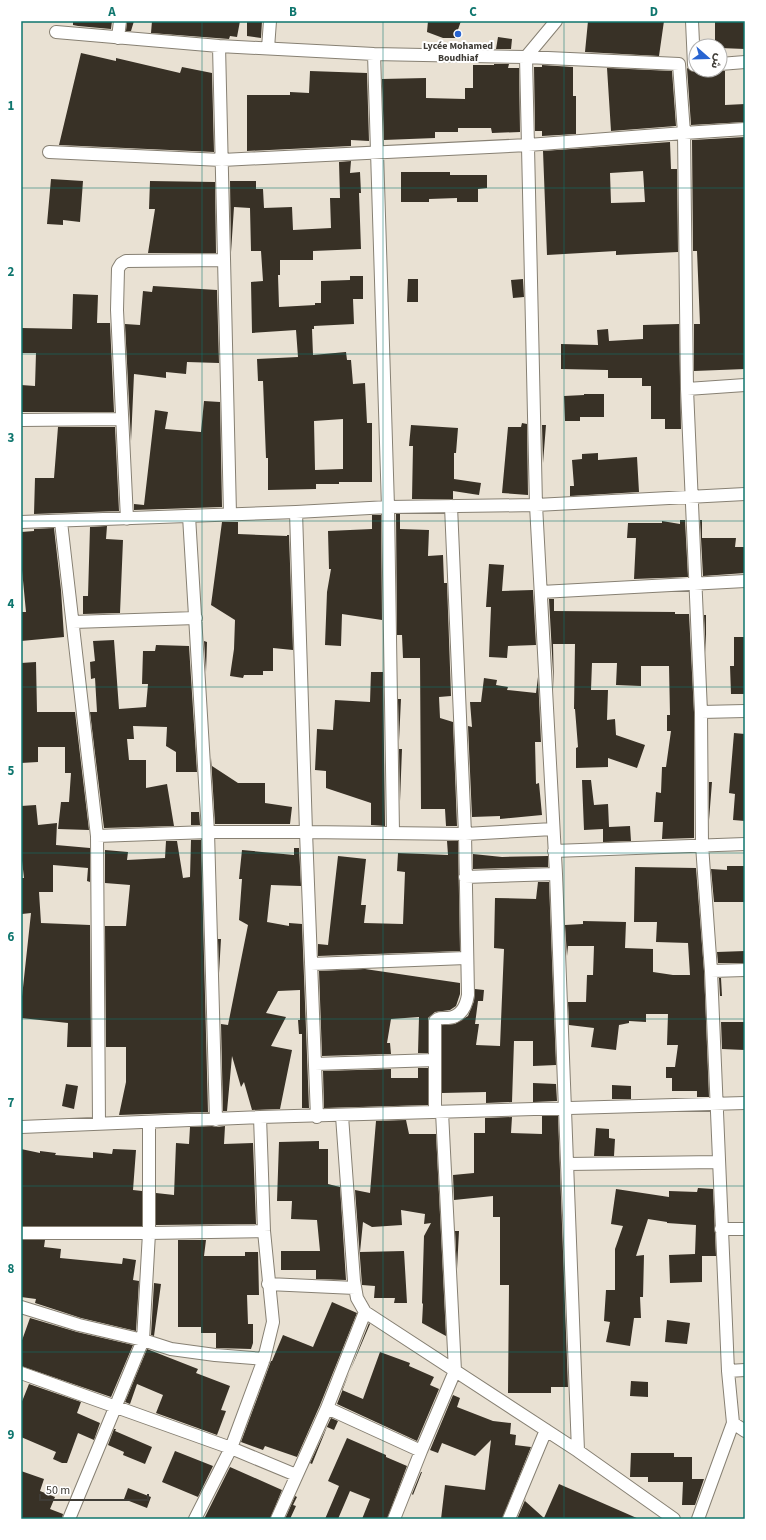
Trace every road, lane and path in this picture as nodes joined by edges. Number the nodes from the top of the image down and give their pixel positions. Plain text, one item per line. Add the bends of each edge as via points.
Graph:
1 (120, 21) edge
2 (270, 21) edge
3 (556, 21) edge
4 (692, 21) edge
5 (56, 32) dead end
6 (118, 38) junction
7 (693, 38) edge
8 (219, 46) junction
9 (268, 48) junction
10 (374, 54) junction
11 (526, 57) junction
12 (745, 62) edge
13 (728, 63) edge
14 (679, 64) junction
15 (688, 65) edge
16 (745, 130) edge
17 (684, 132) junction
18 (528, 146) junction
19 (49, 152) dead end
20 (377, 153) junction
21 (222, 160) junction
22 (224, 260) junction
23 (745, 385) edge
24 (687, 389) junction
25 (122, 419) junction
26 (21, 420) edge
27 (745, 494) edge
28 (691, 497) junction
29 (536, 505) junction
30 (451, 506) junction
31 (388, 507) junction
32 (296, 512) junction
33 (230, 514) junction
34 (189, 516) junction
35 (127, 519) junction
36 (21, 522) edge
37 (61, 522) junction
38 (745, 581) edge
39 (695, 584) junction
40 (541, 592) junction
41 (196, 618) junction
42 (73, 622) junction
43 (745, 711) edge
44 (701, 712) junction
45 (554, 829) junction
46 (208, 832) junction
47 (306, 832) junction
48 (393, 832) junction
49 (464, 834) junction
50 (97, 836) junction
51 (745, 844) edge
52 (702, 845) junction
53 (554, 851) junction
54 (556, 874) junction
55 (465, 877) junction
56 (466, 958) junction
57 (311, 964) junction
58 (745, 970) edge
59 (711, 971) junction
60 (435, 1060) junction
61 (315, 1064) junction
62 (745, 1102) edge
63 (716, 1104) junction
64 (564, 1108) junction
65 (438, 1112) junction
66 (317, 1116) junction
67 (342, 1116) junction
68 (260, 1117) junction
69 (216, 1120) junction
70 (149, 1122) junction
71 (99, 1124) junction
72 (21, 1127) edge
73 (718, 1162) junction
74 (567, 1164) junction
75 (721, 1229) junction
76 (745, 1229) edge
77 (264, 1231) junction
78 (21, 1233) edge
79 (149, 1233) junction
80 (268, 1284) junction
81 (355, 1288) junction
82 (21, 1307) edge
83 (366, 1312) junction
84 (143, 1340) junction
85 (264, 1359) junction
86 (745, 1370) edge
87 (455, 1371) junction
88 (728, 1371) junction
89 (21, 1373) edge
90 (115, 1407) junction
91 (327, 1408) junction
92 (733, 1423) junction
93 (546, 1430) junction
94 (745, 1431) edge
95 (231, 1448) junction
96 (421, 1451) junction
97 (578, 1451) junction
98 (296, 1474) junction
99 (69, 1519) edge
100 (195, 1519) edge
101 (277, 1519) edge
102 (394, 1519) edge
103 (509, 1519) edge
104 (674, 1519) edge
105 (698, 1519) edge

1 - 6 street
2 - 9 street
3 - 11 street
4 - 7 street
5 - 6 street
6 - 8 street
8 - 9 street
8 - 21 street
9 - 10 street
10 - 11 street
10 - 20 street
11 - 14 street
11 - 18 street
12 - 13 street
14 - 15 street
14 - 17 street
16 - 17 street
17 - 18 street
17 - 24 street
18 - 20 street
18 - 29 street
19 - 21 street
20 - 21 street
20 - 31 street
21 - 22 street
22 - 25 street via 144,260 126,261 121,264 118,269 117,288
22 - 33 street
23 - 24 street
24 - 28 street
25 - 26 street
25 - 35 street
27 - 28 street
28 - 29 street
28 - 39 street
29 - 30 street
29 - 40 street
30 - 31 street
30 - 49 street
31 - 32 street
31 - 48 street
32 - 33 street
32 - 47 street
33 - 34 street
34 - 35 street
34 - 41 street
35 - 37 street
36 - 37 street
37 - 42 street
38 - 39 street
39 - 40 street
39 - 44 street
40 - 45 street
41 - 42 street
41 - 46 street
42 - 50 street
43 - 44 street
44 - 52 street
45 - 49 street
45 - 53 street
46 - 47 street
46 - 50 street
46 - 69 street
47 - 48 street
47 - 57 street
48 - 49 street
49 - 55 street
50 - 71 street
51 - 52 street
52 - 53 street
52 - 59 street
53 - 54 street
54 - 55 street
54 - 64 street
55 - 56 street
56 - 57 street
56 - 60 street via 468,995 465,1006 459,1014 435,1021
57 - 61 street
58 - 59 street
59 - 63 street
60 - 61 street
60 - 65 street
61 - 66 street
62 - 63 street
63 - 64 street
63 - 73 street
64 - 65 street
64 - 74 street
65 - 67 street
65 - 87 street
66 - 67 street
66 - 68 street
67 - 81 street
68 - 69 street
68 - 77 street
69 - 70 street
70 - 71 street
70 - 79 street
71 - 72 street
73 - 74 street
73 - 75 street
74 - 97 street
75 - 76 street
75 - 88 street
77 - 79 street
77 - 80 street
78 - 79 street
79 - 84 street
80 - 81 street
80 - 85 street via 273,1322
81 - 83 street via 357,1298
82 - 84 street via 79,1325
83 - 87 street
83 - 91 street
84 - 85 street via 171,1349
84 - 90 street
85 - 95 street
86 - 88 street
87 - 93 street
87 - 96 street
88 - 92 street
89 - 90 street
90 - 95 street
90 - 99 street
91 - 96 street
91 - 98 street
92 - 94 street
92 - 105 street
93 - 97 street
93 - 103 street
95 - 98 street
95 - 100 street
96 - 102 street
97 - 104 street
98 - 101 street

